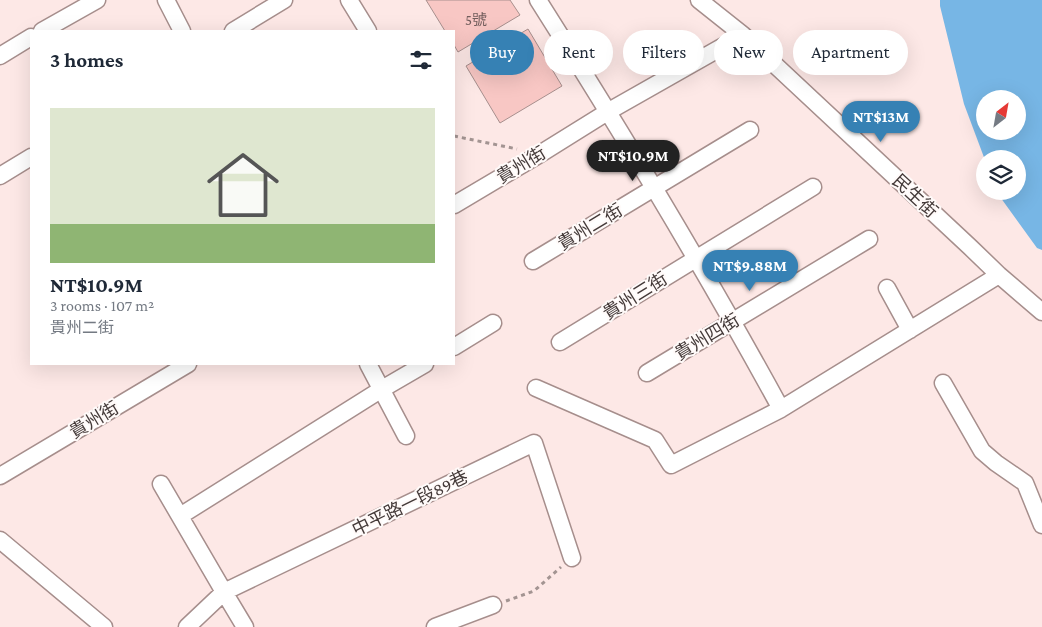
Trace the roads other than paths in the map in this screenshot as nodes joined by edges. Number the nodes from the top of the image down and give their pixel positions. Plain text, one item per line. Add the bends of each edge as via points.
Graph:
1 (97, 0) edge
2 (166, 0) edge
3 (284, 0) edge
4 (349, 0) edge
5 (538, 0) edge
6 (699, 0) edge
7 (44, 30) edge
8 (181, 30) edge
9 (235, 30) edge
10 (367, 30) edge
11 (737, 30) edge
12 (30, 39) edge
13 (714, 51) edge
14 (0, 56) edge
15 (783, 72) edge
16 (609, 111) junction
17 (750, 130) dead end
18 (30, 158) edge
19 (0, 176) edge
20 (813, 187) dead end
21 (654, 188) junction
22 (455, 203) edge
23 (869, 239) dead end
24 (696, 259) junction
25 (533, 261) dead end
26 (998, 275) junction
27 (887, 288) dead end
28 (1042, 312) edge
29 (732, 322) junction
30 (493, 323) dead end
31 (910, 330) junction
32 (560, 342) dead end
33 (455, 345) edge
34 (184, 365) edge
35 (369, 365) edge
36 (423, 365) edge
37 (647, 373) dead end
38 (943, 383) dead end
39 (536, 388) dead end
40 (382, 389) junction
41 (782, 409) junction
42 (406, 436) dead end
43 (0, 476) edge
44 (161, 484) dead end
45 (180, 516) junction
46 (1042, 525) edge
47 (0, 540) edge
48 (572, 558) road end
49 (224, 592) junction
50 (493, 605) road end
51 (104, 627) edge
52 (187, 627) edge
53 (245, 627) edge
54 (435, 627) edge

1 - 7 street
2 - 8 street
3 - 9 street
4 - 10 street
5 - 16 street
6 - 11 street, 民生街
12 - 14 street
13 - 16 street, 貴州街
15 - 26 street, 民生街
16 - 21 street
16 - 22 street, 貴州街
17 - 21 street, 貴州二街
18 - 19 street
20 - 24 street, 貴州三街
21 - 24 street
21 - 25 street, 貴州二街
23 - 29 street, 貴州四街
24 - 29 street
24 - 32 street, 貴州三街
26 - 28 street, 民生街
26 - 31 street
27 - 31 street
29 - 37 street, 貴州四街
29 - 41 street
30 - 33 street
31 - 41 street
34 - 43 street, 貴州街
35 - 40 street
36 - 40 street
38 - 46 street via 982,451 1025,483
39 - 41 street via 655,440 671,465
40 - 42 street
40 - 45 street
44 - 45 street
45 - 49 street
47 - 51 street
48 - 49 street, 中平路一段89巷 via 534,443
49 - 52 street, 中平路一段89巷
49 - 53 street
50 - 54 street

